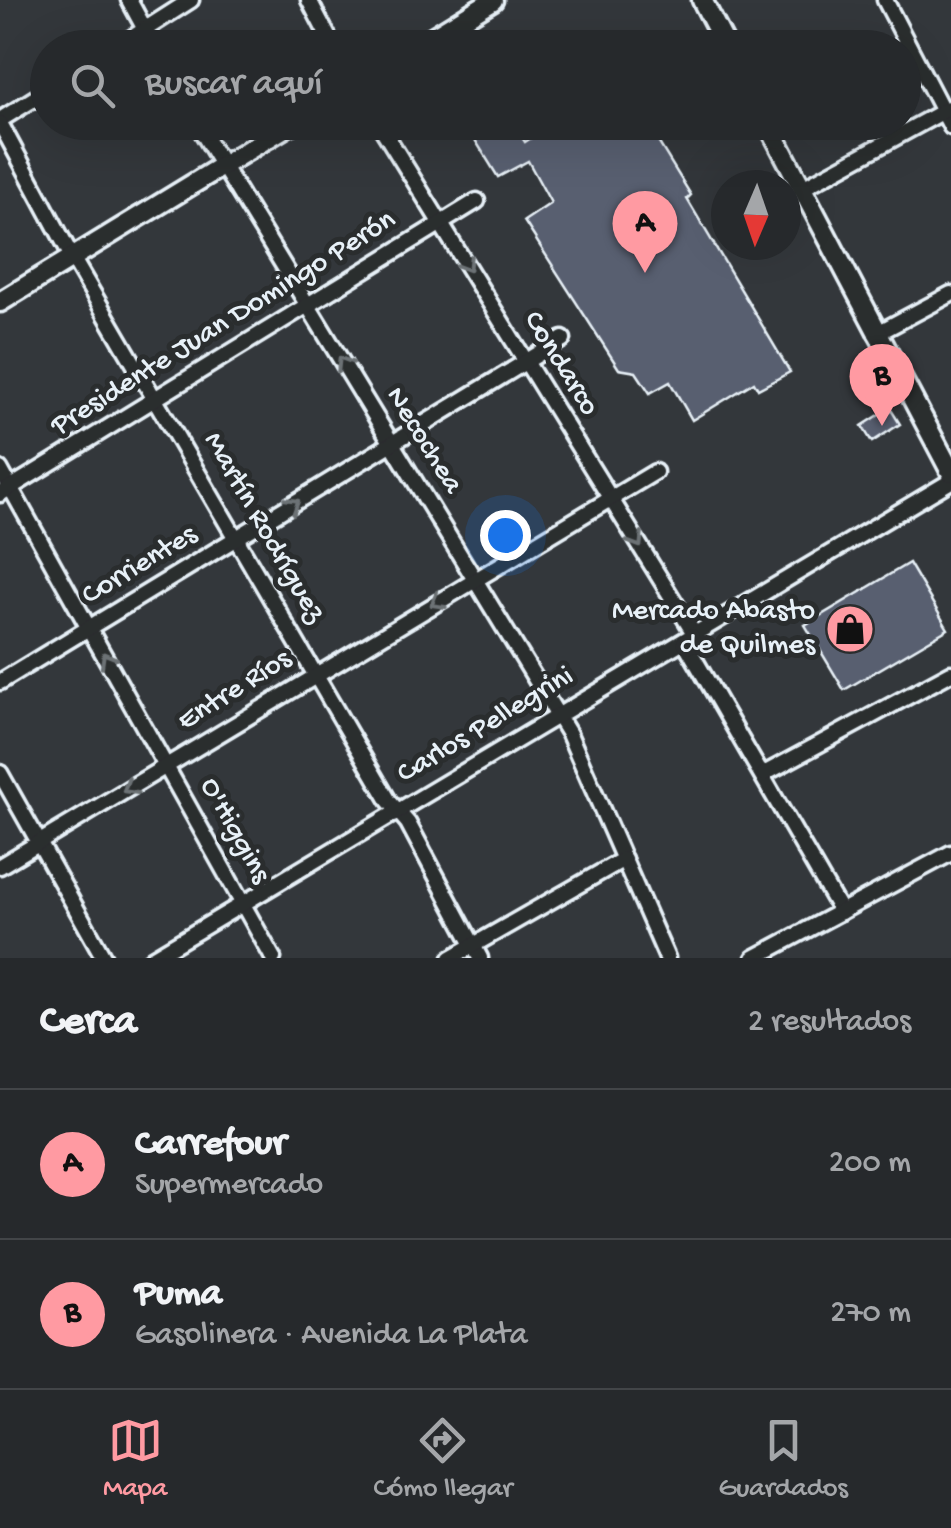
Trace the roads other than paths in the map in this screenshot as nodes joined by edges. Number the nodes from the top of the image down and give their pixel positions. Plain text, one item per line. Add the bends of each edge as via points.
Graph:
1 (130, 0) edge
2 (192, 0) edge
3 (309, 0) edge
4 (702, 0) edge
5 (885, 0) edge
6 (490, 1) edge
7 (145, 29) joint
8 (325, 30) edge
9 (444, 30) edge
10 (718, 30) edge
11 (902, 30) edge
12 (921, 64) edge
13 (30, 102) edge
14 (947, 110) edge
15 (0, 122) edge
16 (921, 124) edge
17 (951, 126) edge
18 (206, 140) edge
19 (265, 140) edge
20 (389, 140) edge
21 (776, 140) edge
22 (891, 140) edge
23 (221, 168) junction
24 (791, 170) edge
25 (801, 188) edge
26 (801, 191) edge
27 (477, 201) dead end
28 (439, 223) junction
29 (73, 259) junction
30 (951, 294) edge
31 (0, 302) edge
32 (307, 306) junction
33 (876, 334) junction
34 (563, 339) dead end
35 (526, 362) junction
36 (158, 400) junction
37 (391, 442) junction
38 (0, 469) edge
39 (655, 472) dead end
40 (951, 472) edge
41 (951, 480) edge
42 (6, 491) edge
43 (611, 498) junction
44 (237, 540) junction
45 (476, 580) junction
46 (90, 628) junction
47 (690, 638) junction
48 (951, 673) edge
49 (316, 674) junction
50 (0, 682) edge
51 (558, 715) junction
52 (167, 765) junction
53 (0, 773) edge
54 (764, 774) junction
55 (397, 811) junction
56 (39, 842) junction
57 (951, 853) edge
58 (624, 859) junction
59 (0, 866) edge
60 (242, 904) junction
61 (841, 912) junction
62 (476, 952) edge
63 (104, 958) edge
64 (152, 958) edge
65 (273, 958) edge
66 (451, 958) edge
67 (667, 958) edge
68 (754, 958) edge

1 - 7 street
2 - 7 street
3 - 8 street
4 - 10 main road
5 - 11 street
6 - 9 main road
12 - 14 street
13 - 15 street
14 - 16 street
14 - 17 street
15 - 29 street, Martín Rodríguez
18 - 23 street, Necochea
19 - 23 main road
20 - 28 street, Condarco
21 - 24 main road
22 - 25 street
23 - 29 main road
23 - 32 street, Necochea
26 - 33 main road
27 - 28 street, Presidente Juan Domingo Perón
28 - 32 street, Presidente Juan Domingo Perón
28 -> 35 street, Condarco
29 - 31 main road
29 - 36 street, Martín Rodríguez
30 - 33 street
32 - 36 street, Presidente Juan Domingo Perón
37 -> 32 street, Necochea
33 - 40 main road
34 - 35 street, Corrientes
35 - 37 street, Corrientes
35 - 43 street, Condarco
36 - 42 street, Presidente Juan Domingo Perón
36 - 44 street, Martín Rodríguez
44 -> 37 street, Corrientes
37 - 45 street, Necochea
38 - 42 street, O'Higgins
39 - 43 street, Entre Ríos
41 - 47 street, Carlos Pellegrini
42 - 46 street, O'Higgins
43 - 45 street, Entre Ríos
43 -> 47 street, Condarco
44 - 46 street, Corrientes
44 - 49 street, Martín Rodríguez
45 -> 49 street, Entre Ríos
45 - 51 street, Necochea
46 - 50 street, Corrientes
52 -> 46 street, O'Higgins
47 - 51 street, Carlos Pellegrini
47 - 54 street, Condarco
48 - 54 street
49 - 52 street, Entre Ríos
49 - 55 street, Martín Rodríguez
51 - 55 street, Carlos Pellegrini
51 - 58 street, Necochea
52 -> 56 street, Entre Ríos
52 - 60 street, O'Higgins
53 - 56 street
54 - 61 street, Condarco
55 - 60 street, Carlos Pellegrini
55 - 62 street, Martín Rodríguez
56 - 59 street, Entre Ríos
56 - 63 street
57 - 61 street
58 - 62 street
58 - 67 street, Necochea
60 - 64 street, Carlos Pellegrini
60 - 65 street, O'Higgins
61 - 68 street
62 - 66 street

